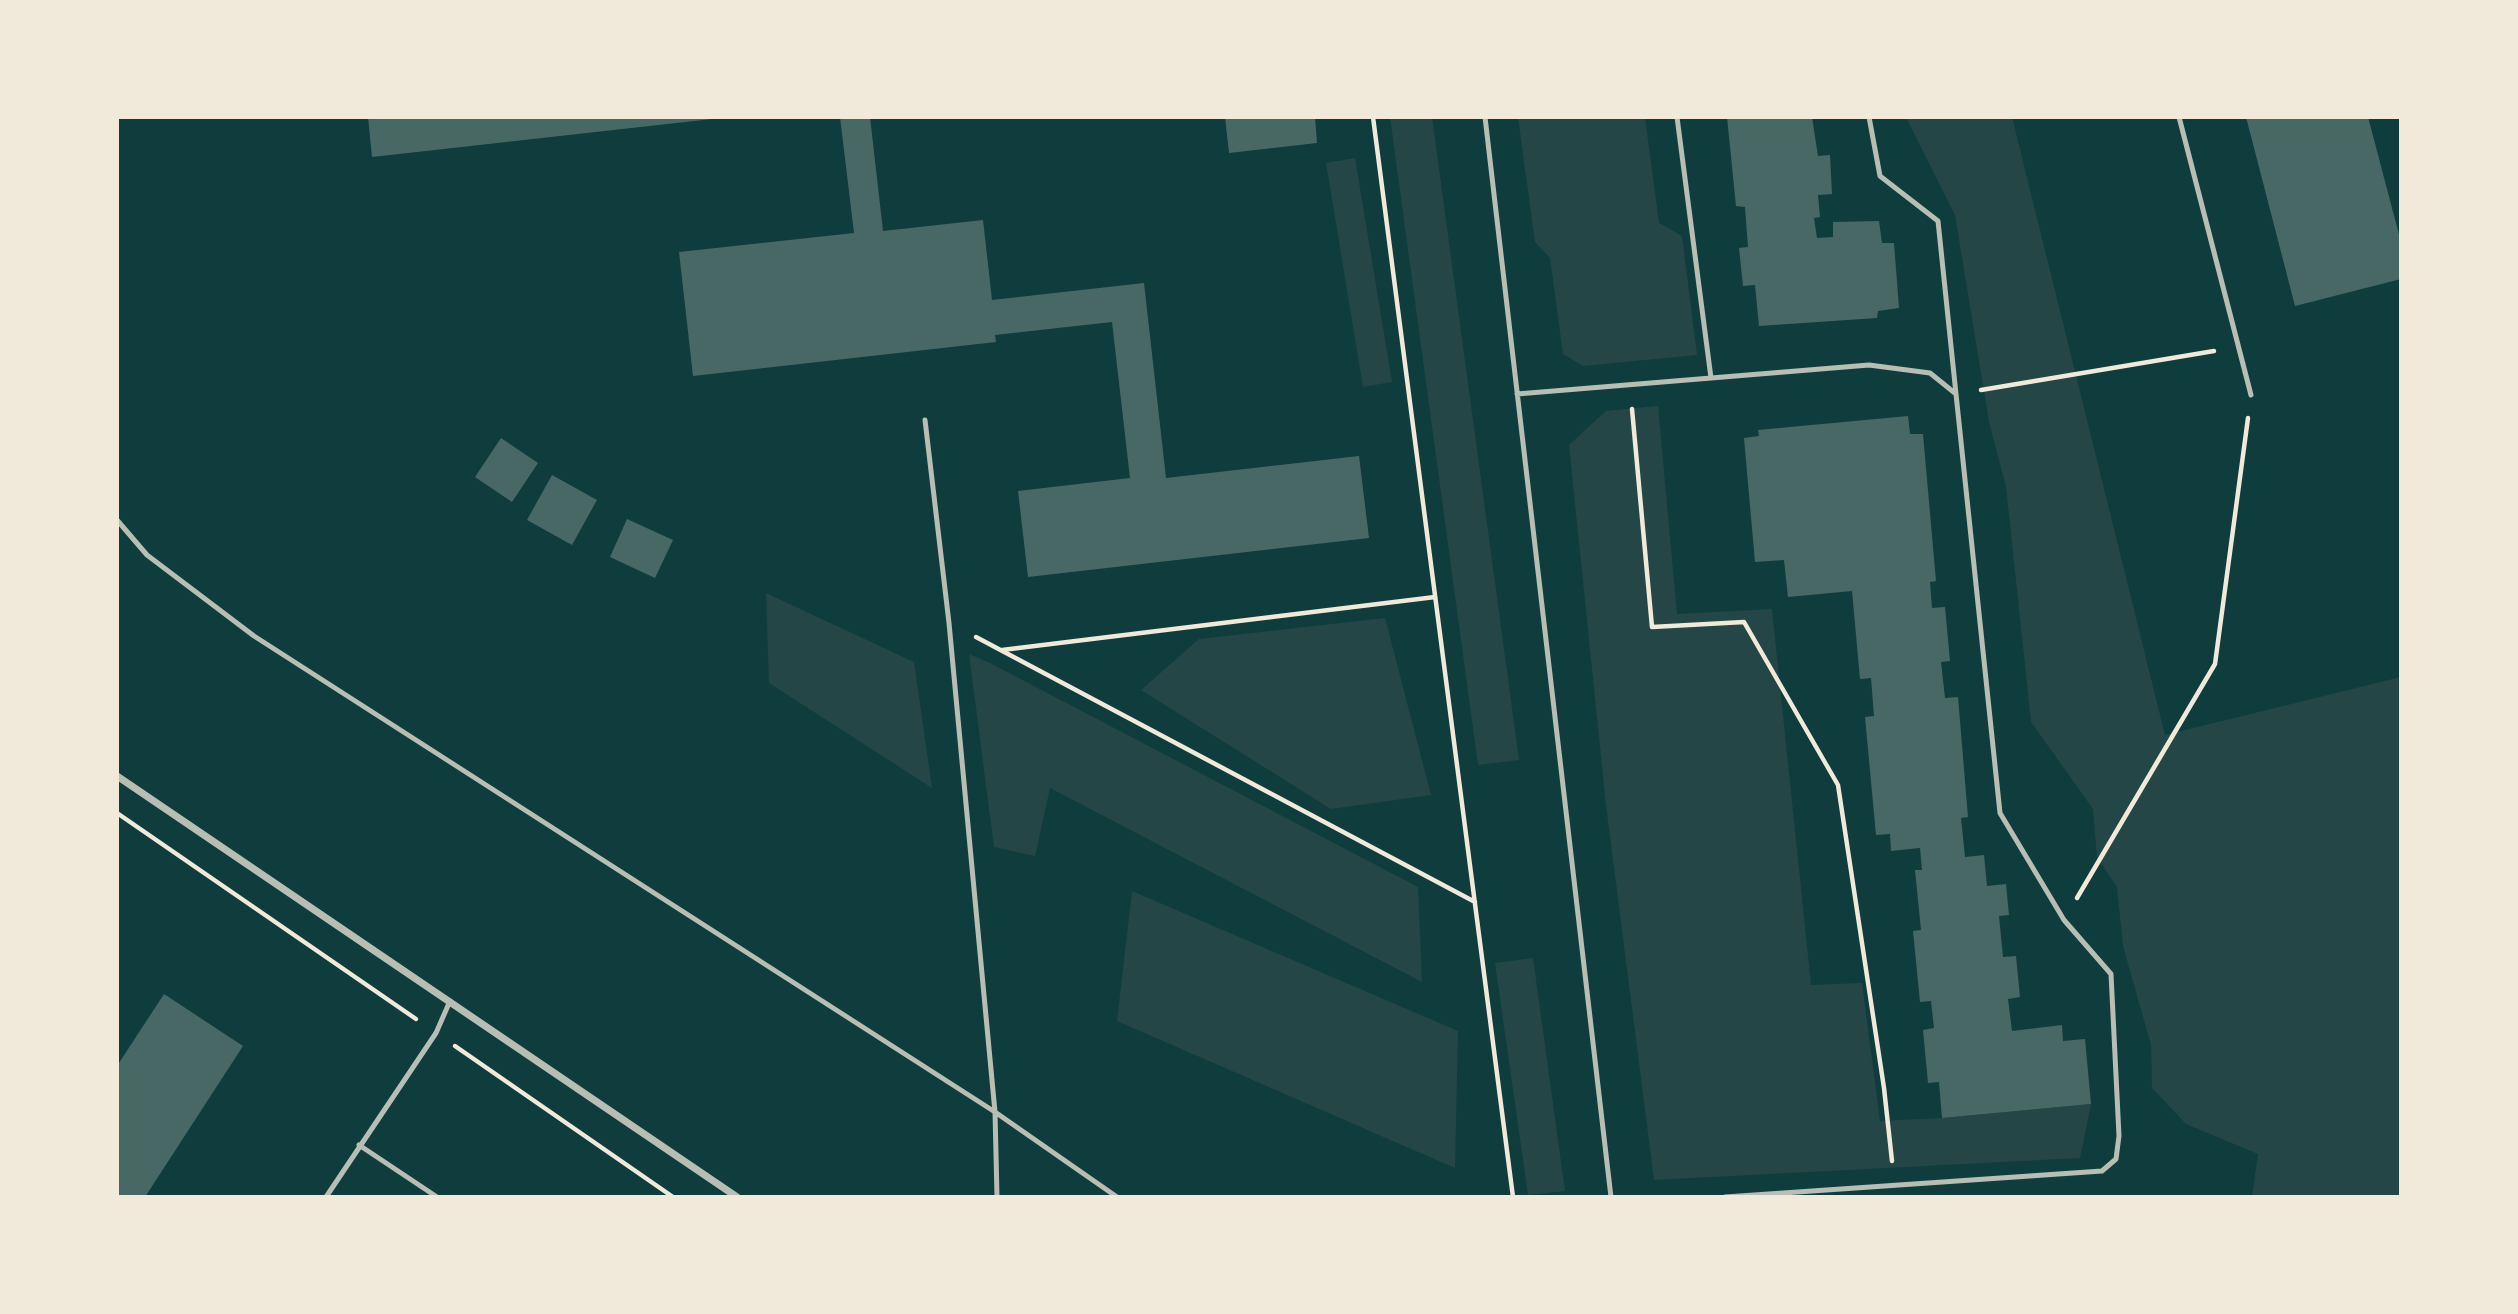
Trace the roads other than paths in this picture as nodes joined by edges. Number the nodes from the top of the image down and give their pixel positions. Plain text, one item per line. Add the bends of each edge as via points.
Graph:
1 (1485, 117) edge
2 (1678, 117) edge
3 (1869, 117) edge
4 (2179, 117) edge
5 (1711, 378) junction
6 (1517, 394) junction
7 (1956, 394) junction
8 (2250, 395) road end
9 (925, 420) dead end
10 (117, 520) edge
11 (117, 776) edge
12 (450, 1001) junction
13 (995, 1112) junction
14 (359, 1145) junction
15 (1870, 1188) junction
16 (326, 1197) edge
17 (437, 1197) edge
18 (737, 1197) edge
19 (997, 1197) edge
20 (1117, 1197) edge
21 (1611, 1197) edge
22 (1725, 1197) edge
23 (1871, 1197) edge

1 - 6 lane
2 - 5 lane
3 - 7 lane via 1880,176 1938,221
4 - 8 lane
5 - 6 lane
5 - 7 lane via 1869,365 1930,373
6 - 21 lane
7 - 15 lane via 2000,813 2064,920 2110,974 2119,1136 2116,1159 2102,1171
9 - 13 lane
10 - 13 lane via 147,555 254,636
11 - 12 street
12 - 14 lane via 436,1033
12 - 18 street
13 - 19 lane
13 - 20 lane
14 - 16 lane
14 - 17 lane
15 - 22 lane
15 - 23 lane

